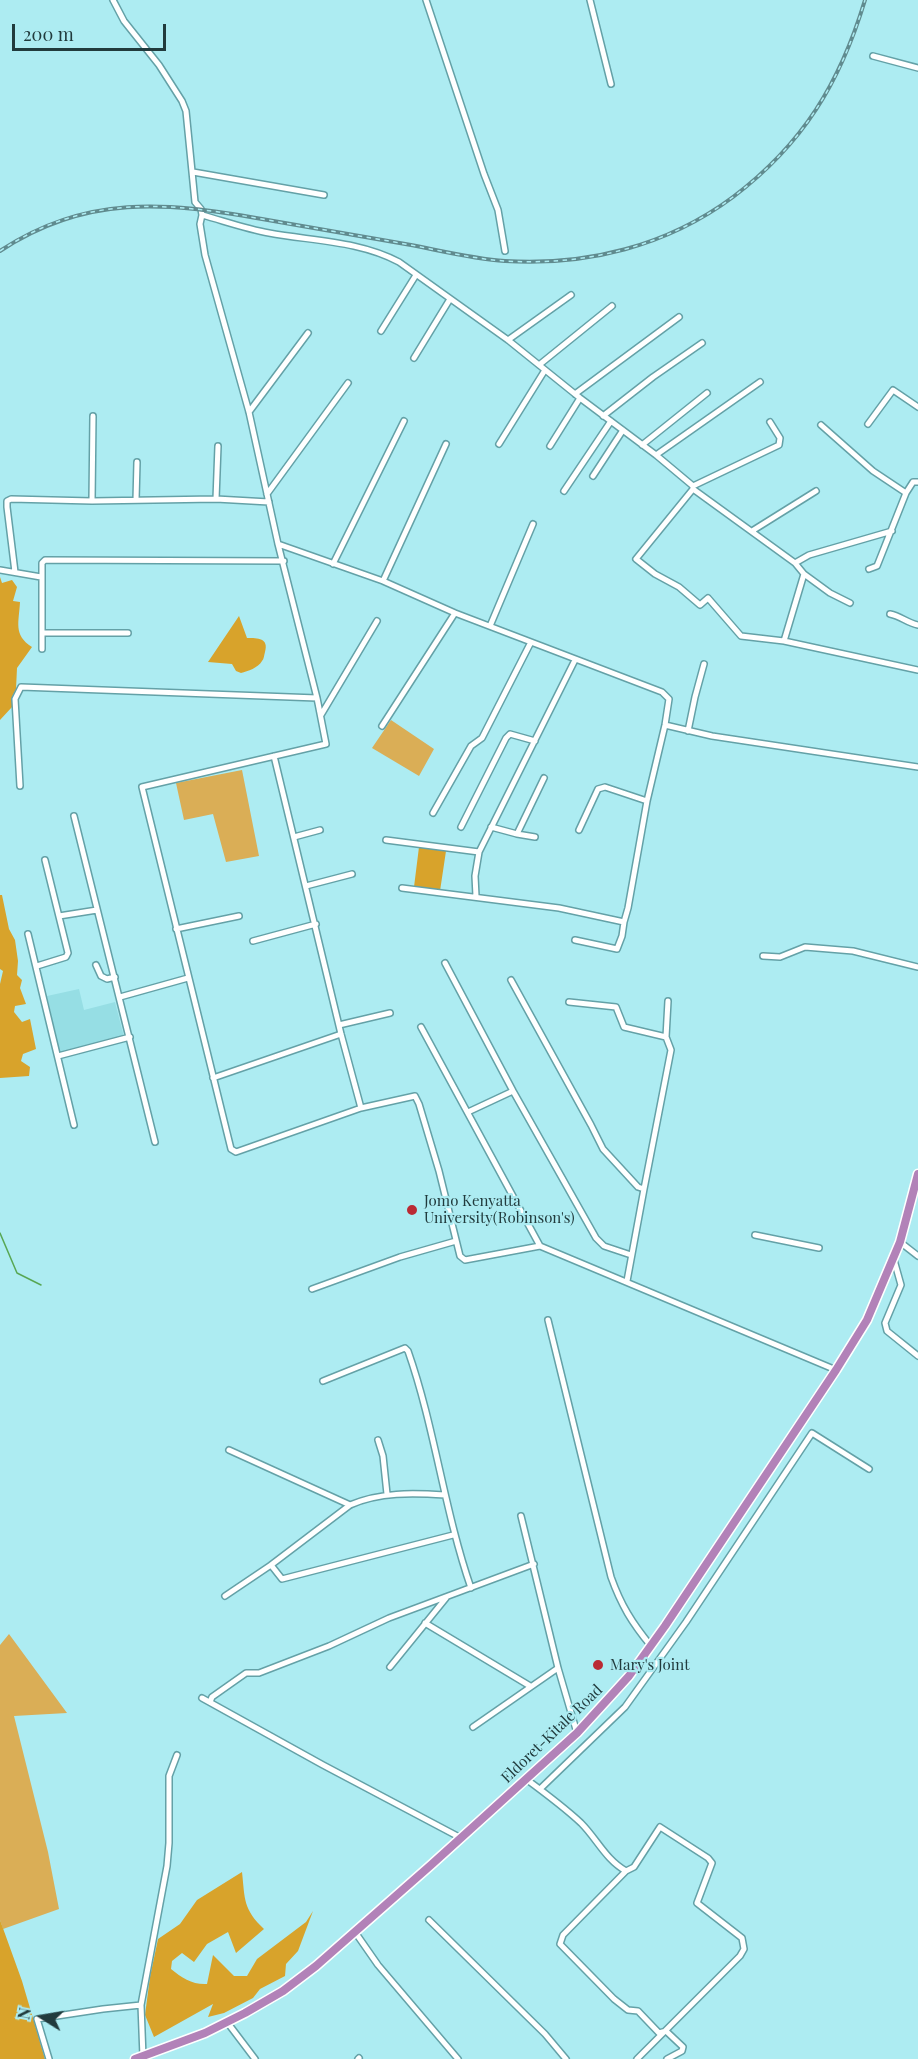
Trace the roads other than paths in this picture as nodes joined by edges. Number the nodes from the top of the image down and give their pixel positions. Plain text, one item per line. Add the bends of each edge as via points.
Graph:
1 (113, 0) edge
2 (426, 0) edge
3 (590, 0) edge
4 (873, 56) dead end
5 (918, 68) edge
6 (611, 84) dead end
7 (193, 172) junction
8 (324, 195) dead end
9 (202, 215) junction
10 (505, 251) dead end
11 (416, 275) junction
12 (571, 295) dead end
13 (450, 299) junction
14 (612, 306) dead end
15 (679, 317) dead end
16 (381, 330) dead end
17 (308, 333) dead end
18 (508, 340) junction
19 (702, 344) dead end
20 (414, 358) dead end
21 (539, 364) junction
22 (545, 370) junction
23 (760, 382) dead end
24 (348, 383) dead end
25 (707, 393) dead end
26 (578, 396) junction
27 (918, 407) edge
28 (249, 412) junction
29 (93, 416) dead end
30 (603, 416) junction
31 (404, 421) dead end
32 (611, 421) junction
33 (770, 422) dead end
34 (868, 424) dead end
35 (821, 425) dead end
36 (623, 430) junction
37 (446, 444) dead end
38 (499, 444) dead end
39 (642, 445) junction
40 (218, 446) dead end
41 (550, 446) dead end
42 (656, 455) junction
43 (137, 462) dead end
44 (593, 476) dead end
45 (918, 482) edge
46 (693, 487) junction
47 (564, 491) dead end
48 (816, 491) dead end
49 (906, 493) junction
50 (267, 494) junction
51 (136, 500) junction
52 (216, 500) junction
53 (92, 501) junction
54 (269, 502) junction
55 (533, 524) dead end
56 (752, 531) junction
57 (892, 531) junction
58 (278, 544) junction
59 (284, 561) junction
60 (795, 563) junction
61 (333, 564) junction
62 (869, 569) dead end
63 (0, 570) edge
64 (15, 572) junction
65 (804, 574) junction
66 (42, 577) junction
67 (383, 581) junction
68 (850, 603) dead end
69 (455, 612) junction
70 (890, 614) dead end
71 (376, 621) dead end
72 (918, 625) edge
73 (490, 626) junction
74 (42, 633) junction
75 (129, 633) dead end
76 (784, 641) junction
77 (531, 642) junction
78 (42, 649) dead end
79 (575, 660) junction
80 (704, 664) dead end
81 (918, 670) edge
82 (317, 698) junction
83 (321, 716) junction
84 (665, 725) junction
85 (382, 726) dead end
86 (688, 731) junction
87 (535, 741) junction
88 (274, 756) junction
89 (918, 766) edge
90 (544, 778) dead end
91 (20, 786) dead end
92 (647, 801) junction
93 (433, 813) dead end
94 (74, 816) dead end
95 (461, 826) dead end
96 (491, 827) junction
97 (320, 830) dead end
98 (579, 830) dead end
99 (517, 834) junction
100 (294, 837) junction
101 (535, 837) dead end
102 (386, 840) dead end
103 (479, 852) junction
104 (45, 860) dead end
105 (352, 874) dead end
106 (306, 886) junction
107 (402, 888) dead end
108 (476, 896) junction
109 (97, 910) junction
110 (59, 916) junction
111 (239, 916) dead end
112 (624, 922) junction
113 (316, 924) junction
114 (176, 929) junction
115 (28, 934) dead end
116 (575, 940) dead end
117 (253, 941) dead end
118 (764, 956) dead end
119 (445, 963) dead end
120 (96, 965) dead end
121 (37, 966) junction
122 (918, 967) edge
123 (115, 977) junction
124 (188, 978) junction
125 (511, 980) dead end
126 (120, 997) junction
127 (668, 1001) dead end
128 (569, 1002) dead end
129 (390, 1012) dead end
130 (339, 1025) junction
131 (421, 1027) dead end
132 (341, 1035) junction
133 (130, 1037) junction
134 (666, 1037) junction
135 (58, 1056) junction
136 (213, 1077) junction
137 (513, 1091) junction
138 (361, 1108) junction
139 (468, 1112) junction
140 (74, 1125) dead end
141 (155, 1142) dead end
142 (918, 1174) edge
143 (644, 1189) junction
144 (755, 1235) dead end
145 (456, 1241) junction
146 (900, 1242) junction
147 (540, 1246) junction
148 (819, 1248) dead end
149 (631, 1255) junction
150 (918, 1256) edge
151 (893, 1259) junction
152 (627, 1281) junction
153 (312, 1289) dead end
154 (548, 1320) dead end
155 (918, 1356) edge
156 (836, 1370) junction
157 (323, 1381) dead end
158 (378, 1440) dead end
159 (229, 1450) dead end
160 (869, 1469) dead end
161 (387, 1494) junction
162 (445, 1495) junction
163 (350, 1505) junction
164 (521, 1516) dead end
165 (453, 1535) junction
166 (534, 1564) junction
167 (271, 1565) junction
168 (471, 1587) junction
169 (225, 1596) dead end
170 (447, 1596) junction
171 (425, 1623) junction
172 (651, 1646) junction
173 (390, 1667) dead end
174 (558, 1668) junction
175 (530, 1686) junction
176 (202, 1698) dead end
177 (210, 1701) junction
178 (473, 1727) dead end
179 (577, 1733) junction
180 (177, 1755) dead end
181 (526, 1779) junction
182 (540, 1789) junction
183 (461, 1838) junction
184 (626, 1871) junction
185 (429, 1920) dead end
186 (355, 1932) junction
187 (141, 2006) junction
188 (227, 2022) junction
189 (666, 2031) junction
190 (141, 2058) edge
191 (49, 2059) edge
192 (255, 2059) edge
193 (458, 2059) edge
194 (566, 2059) edge
195 (638, 2059) edge
196 (667, 2059) edge

1 - 7 street via 182,101
2 - 10 street via 498,210
3 - 6 street
4 - 5 street
7 - 8 street
7 - 9 street via 195,202
9 - 11 street via 267,232 381,252
9 - 28 street via 205,255
11 - 13 street
11 - 16 street
12 - 18 street
13 - 18 street
13 - 20 street
14 - 21 street
15 - 26 street
17 - 28 street
18 - 21 street
19 - 30 street
21 - 22 street
22 - 26 street
22 - 38 street
23 - 42 street
24 - 50 street
25 - 39 street
26 - 30 street
26 - 41 street
27 - 34 street via 893,390
28 - 50 street
29 - 53 street
30 - 32 street
31 - 61 street
32 - 36 street
32 - 47 street
33 - 46 street via 780,438 779,445
35 - 49 street via 873,471
36 - 39 street
36 - 44 street
37 - 67 street
39 - 42 street
40 - 52 street
42 - 46 street
43 - 51 street
45 - 49 street via 913,482
46 - 56 street
46 - 76 street via 636,559 700,605 708,598 741,636
48 - 56 street
49 - 57 street
50 - 54 street
51 - 52 street
51 - 53 street
52 - 54 street
53 - 64 street via 8,501
54 - 58 street
55 - 73 street
56 - 60 street
57 - 60 street via 809,555
57 - 62 street via 877,566
58 - 59 street
58 - 61 street
59 - 66 street via 48,560 42,563
59 - 82 street
60 - 65 street
61 - 67 street
63 - 64 street
64 - 66 street
65 - 68 street
65 - 76 street
66 - 74 street
67 - 69 street
69 - 73 street
69 - 85 street
70 - 72 street
71 - 83 street
73 - 77 street
74 - 75 street
74 - 78 street
76 - 81 street
77 - 79 street
77 - 93 street via 482,738 471,746
79 - 84 street via 662,692 669,701
79 - 87 street
80 - 86 street
82 - 83 street
82 - 91 street via 21,687 15,699
83 - 88 street via 326,744
84 - 86 street
84 - 92 street
86 - 89 street
87 - 95 street via 510,734 506,738
87 - 96 street
88 - 100 street
88 - 114 street via 142,787
90 - 99 street
92 - 98 street via 603,787 598,789
92 - 112 street
94 - 109 street
96 - 99 street
96 - 103 street
97 - 100 street
99 - 101 street
100 - 106 street
102 - 103 street
103 - 108 street
104 - 110 street
105 - 106 street
106 - 113 street
107 - 108 street
108 - 112 street
109 - 110 street
109 - 123 street
110 - 121 street via 68,955
111 - 114 street
112 - 116 street via 617,949
113 - 117 street
113 - 130 street
114 - 124 street
115 - 121 street
118 - 122 street via 780,957 805,947 853,951
119 - 137 street
120 - 123 street via 101,976
121 - 135 street
123 - 126 street
124 - 126 street
124 - 136 street
125 - 143 street via 603,1149 638,1188
126 - 133 street
127 - 134 street
128 - 134 street via 616,1007 624,1027
129 - 130 street
130 - 132 street
131 - 139 street
132 - 136 street
132 - 138 street
133 - 135 street
133 - 141 street
134 - 143 street via 671,1050
135 - 140 street
136 - 138 street via 231,1149 236,1152
137 - 139 street
137 - 149 street via 596,1238 604,1246
138 - 145 street via 414,1096 439,1171
139 - 147 street
142 - 146 highway, Eldoret-Kitale Road
143 - 149 street
144 - 148 street
145 - 147 street via 465,1260
145 - 153 street
146 - 150 street
146 - 151 highway, Eldoret-Kitale Road
147 - 152 street
149 - 152 street
151 - 155 street via 901,1285 885,1323 887,1331
151 - 156 highway, Eldoret-Kitale Road via 872,1311
152 - 156 street
154 - 172 street via 611,1577 620,1604
156 - 172 highway, Eldoret-Kitale Road
157 - 162 street via 405,1348 417,1377
158 - 161 street
159 - 163 street
160 - 182 street via 812,1433 625,1707
161 - 162 street
161 - 163 street
162 - 165 street
163 - 167 street
164 - 166 street
165 - 167 street via 282,1579
165 - 168 street
166 - 168 street
166 - 174 street
167 - 169 street
168 - 170 street
170 - 171 street
170 - 177 street via 259,1673 246,1673
171 - 173 street
171 - 175 street
172 - 179 highway, Eldoret-Kitale Road
174 - 175 street
174 - 179 street
175 - 178 street
176 - 177 street
177 - 183 street
179 - 181 highway, Eldoret-Kitale Road
180 - 187 street via 169,1776 167,1866
181 - 182 street
181 - 183 highway, Eldoret-Kitale Road
182 - 184 street via 582,1824 613,1862
183 - 186 highway, Eldoret-Kitale Road
184 - 189 street via 563,1935 560,1944 614,1999 628,2010 638,2011 659,2033
184 - 189 street via 634,1867 660,1827 665,1830 711,1860 697,1903 739,1935 744,1945 740,1956
185 - 194 street
186 - 188 highway, Eldoret-Kitale Road via 284,1991
186 - 193 street
187 - 190 street
187 - 191 street via 37,2019
188 - 190 highway, Eldoret-Kitale Road
188 - 192 street
189 - 195 street
189 - 196 street via 683,2047

